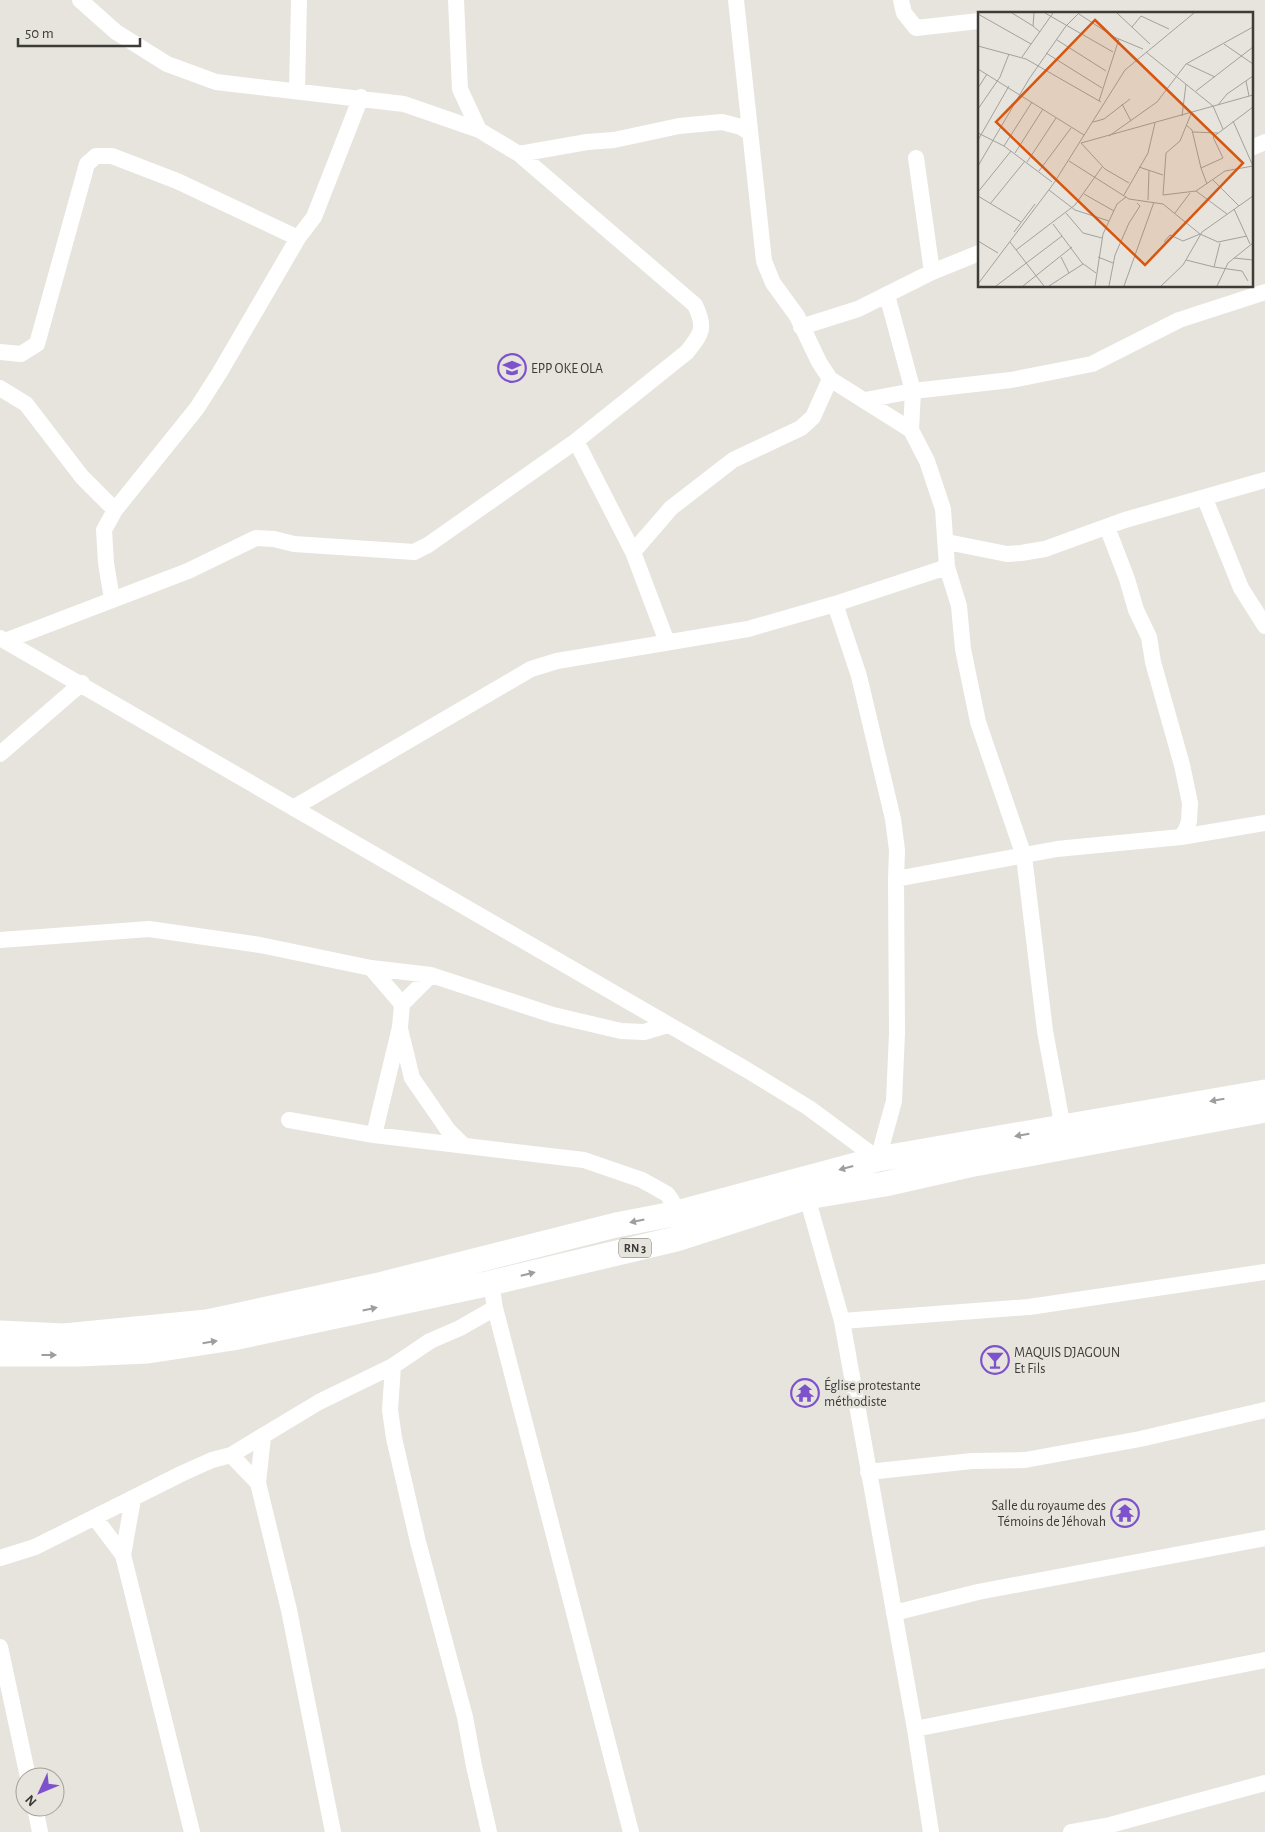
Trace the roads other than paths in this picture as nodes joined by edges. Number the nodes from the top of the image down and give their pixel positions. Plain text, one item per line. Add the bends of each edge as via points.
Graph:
1 (80, 0) edge
2 (299, 0) edge
3 (456, 0) edge
4 (736, 0) edge
5 (901, 0) edge
6 (978, 21) edge
7 (297, 91) junction
8 (361, 97) junction
9 (479, 130) junction
10 (750, 133) junction
11 (1265, 142) edge
12 (1252, 148) edge
13 (519, 154) junction
14 (916, 158) dead end
15 (298, 238) junction
16 (978, 253) edge
17 (932, 272) junction
18 (1265, 292) edge
19 (887, 296) junction
20 (801, 327) junction
21 (0, 352) edge
22 (830, 379) junction
23 (0, 388) edge
24 (913, 391) junction
25 (865, 400) junction
26 (911, 430) junction
27 (576, 441) junction
28 (1265, 480) edge
29 (1205, 499) junction
30 (115, 510) junction
31 (1107, 527) junction
32 (947, 542) junction
33 (633, 552) junction
34 (948, 567) junction
35 (112, 599) junction
36 (835, 604) junction
37 (1265, 626) edge
38 (3, 639) edge
39 (667, 642) junction
40 (82, 684) junction
41 (0, 754) edge
42 (293, 808) junction
43 (1265, 823) edge
44 (1181, 837) junction
45 (1024, 856) junction
46 (896, 879) junction
47 (0, 940) edge
48 (371, 968) junction
49 (431, 975) junction
50 (402, 1004) junction
51 (668, 1026) junction
52 (400, 1027) junction
53 (1265, 1092) edge
54 (1265, 1110) edge
55 (289, 1120) dead end
56 (1063, 1128) junction
57 (374, 1135) junction
58 (462, 1144) junction
59 (878, 1159) junction
60 (807, 1197) junction
61 (674, 1214) junction
62 (1265, 1272) edge
63 (491, 1283) junction
64 (495, 1308) junction
65 (842, 1321) junction
66 (0, 1332) edge
67 (0, 1354) edge
68 (394, 1366) junction
69 (1265, 1410) edge
70 (263, 1437) junction
71 (231, 1455) junction
72 (868, 1472) junction
73 (258, 1483) junction
74 (133, 1498) junction
75 (95, 1518) junction
76 (1265, 1538) edge
77 (123, 1555) junction
78 (0, 1558) edge
79 (894, 1613) junction
80 (0, 1647) edge
81 (1265, 1660) edge
82 (915, 1729) junction
83 (26, 1767) edge
84 (1265, 1783) edge
85 (37, 1817) edge
86 (40, 1832) edge
87 (192, 1832) edge
88 (333, 1832) edge
89 (489, 1832) edge
90 (632, 1832) edge
91 (931, 1832) edge
92 (1072, 1832) edge

1 - 7 street via 116,32 167,64 216,82
2 - 7 street
3 - 9 street via 460,89
4 - 10 street
5 - 6 street via 904,13 916,28
7 - 8 street
8 - 9 street via 404,104
8 - 15 street via 314,217
9 - 13 street
10 - 13 street via 722,122 679,126 614,140
10 - 20 street via 764,262 773,283 797,316
11 - 12 street
13 - 27 street via 695,305 703,321 700,336 687,352
14 - 17 street
15 - 21 street via 177,181 112,156 96,156 86,164 37,344 22,354
15 - 30 street via 196,408
16 - 17 street
17 - 19 street
18 - 24 street via 1179,320 1092,364 1011,380
19 - 20 street
19 - 24 street
20 - 22 street
22 - 25 street
22 - 33 street via 813,417 801,428 733,460 671,508
23 - 30 street via 26,404 82,477
24 - 25 street
24 - 26 street
25 - 26 street
26 - 32 street via 927,461 943,509
27 - 33 street
27 - 35 street via 414,552 294,544 256,538 188,571
28 - 29 street
29 - 31 street
29 - 37 street via 1241,588
30 - 35 street via 104,530
31 - 32 street via 1021,554
31 - 44 street via 1128,579 1136,610 1149,637 1182,765 1190,802 1189,821
32 - 34 street
33 - 39 street
34 - 36 street
34 - 45 street via 959,606 963,649 978,722
35 - 38 street
36 - 39 street via 748,628
36 - 46 street via 858,676 893,819 898,850
38 - 40 street
39 - 42 street via 557,661 530,669
40 - 41 street
40 - 42 street
42 - 51 street
43 - 44 street
44 - 45 street via 1057,849
45 - 46 street
45 - 56 street via 1045,1031
46 - 59 street via 894,1101
47 - 48 street via 149,929 260,945
48 - 49 street
48 - 50 street
49 - 50 street
49 - 51 street via 553,1015 621,1031 644,1032
50 - 52 street
51 - 59 street via 809,1108
52 - 57 street
52 - 58 street via 412,1078 448,1130
53 -> 56 main road, RN 3
54 - 60 main road, RN 3
55 - 57 street
56 -> 59 main road, RN 3
57 - 58 street
58 - 61 street via 584,1160 642,1180 667,1194
59 -> 61 main road, RN 3
63 -> 60 main road, RN 3 via 676,1238
60 - 65 street
61 -> 66 main road, RN 3 via 616,1225 379,1285 206,1322 64,1336
62 - 65 street via 1029,1307
63 - 64 street
67 -> 63 main road, RN 3 via 148,1352 233,1338
64 - 68 street via 430,1341
64 - 90 street
65 - 72 street
68 - 70 street via 319,1402
68 - 89 street via 390,1410 394,1438 465,1716
69 - 72 street via 1140,1439 1025,1460 972,1461
70 - 71 street
70 - 73 street
71 - 73 street
71 - 74 street via 190,1469
72 - 79 street
73 - 88 street via 289,1610
74 - 75 street
74 - 77 street
75 - 77 street
75 - 78 street via 35,1547
76 - 79 street via 978,1592
77 - 87 street
79 - 82 street
80 - 83 street
81 - 82 street
82 - 91 street
84 - 92 street via 1110,1825
85 - 86 street

